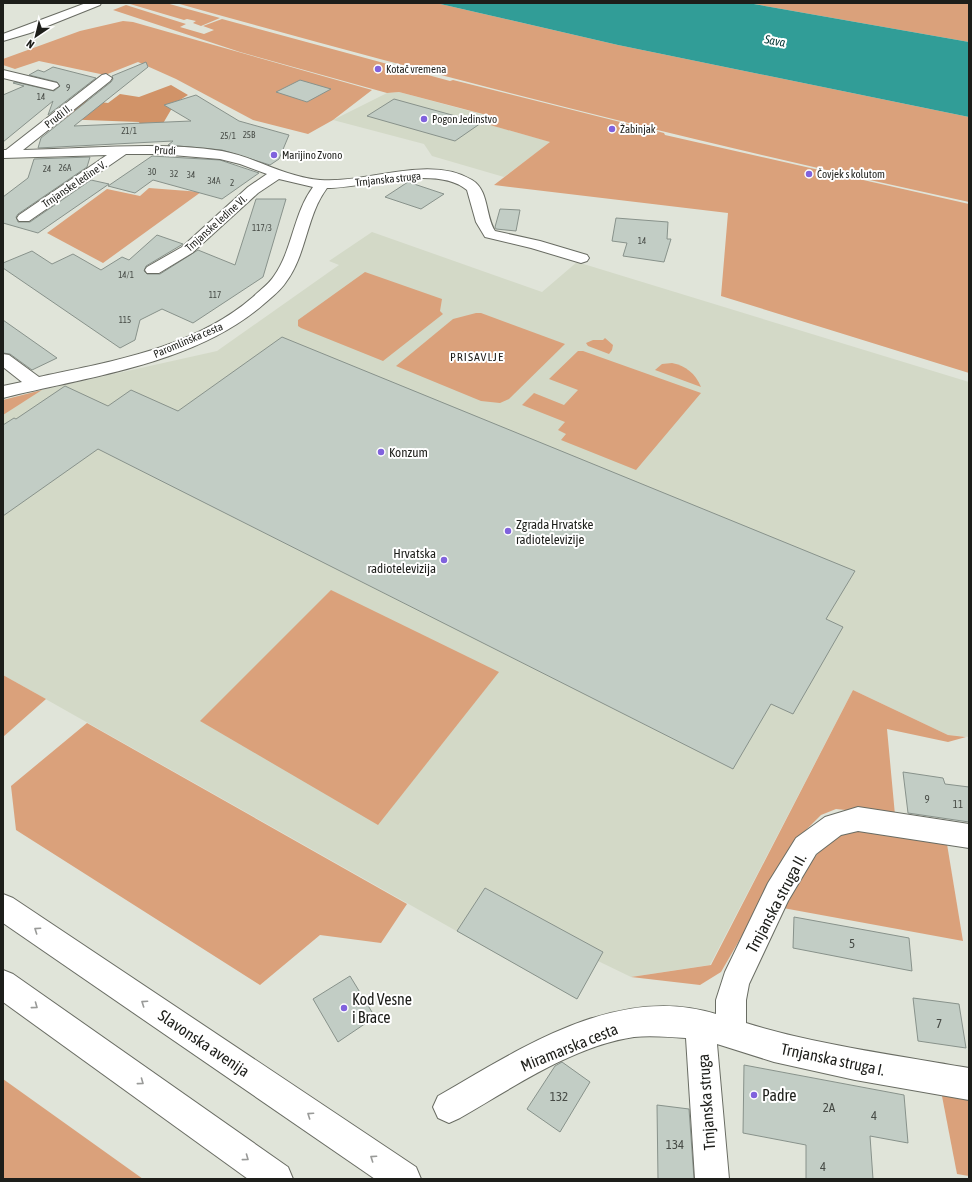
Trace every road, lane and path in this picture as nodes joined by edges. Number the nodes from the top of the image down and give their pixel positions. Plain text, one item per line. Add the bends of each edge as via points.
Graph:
1 (96, 3) edge
2 (26, 31) junction
3 (3, 38) edge
4 (3, 43) edge
5 (3, 74) edge
6 (106, 78) dead end
7 (53, 86) dead end
8 (123, 150) junction
9 (6, 154) edge
10 (276, 174) junction
11 (323, 184) junction
12 (24, 218) dead end
13 (581, 258) dead end
14 (153, 270) dead end
15 (3, 359) edge
16 (35, 383) junction
17 (3, 392) edge
18 (969, 836) edge
19 (3, 907) edge
20 (3, 984) edge
21 (700, 1024) junction
22 (731, 1034) junction
23 (969, 1084) edge
24 (449, 1107) dead end
25 (276, 1179) edge
26 (404, 1179) edge
27 (712, 1179) edge

1 - 2 street
2 - 3 street
2 - 4 street
5 - 7 street
6 - 9 street, Prudi II.
8 - 9 street, Prudi
8 - 10 street, Prudi via 180,151 223,156
8 - 12 street, Trnjanske ledine V.
10 - 11 street, Prudi via 298,181
10 - 14 street, Trnjanske ledine VI. via 253,190 186,250
11 - 13 street, Trnjanska struga via 351,183 415,174 460,179 474,188 490,234
11 - 16 street, Paromlinska cesta via 308,207 283,276 247,311 203,336 176,347 140,359
15 - 16 street
16 - 17 street, Paromlinska cesta
18 - 22 street, Trnjanska struga II. via 858,819 834,825 806,846 778,892 735,982 731,1000
26 -> 19 street, Slavonska avenija
20 -> 25 street
21 - 22 street, Trnjanska struga I.
21 - 24 street, Miramarska cesta via 634,1022 601,1030 537,1056
21 - 27 street, Trnjanska struga
22 - 23 street, Trnjanska struga I. via 774,1047

